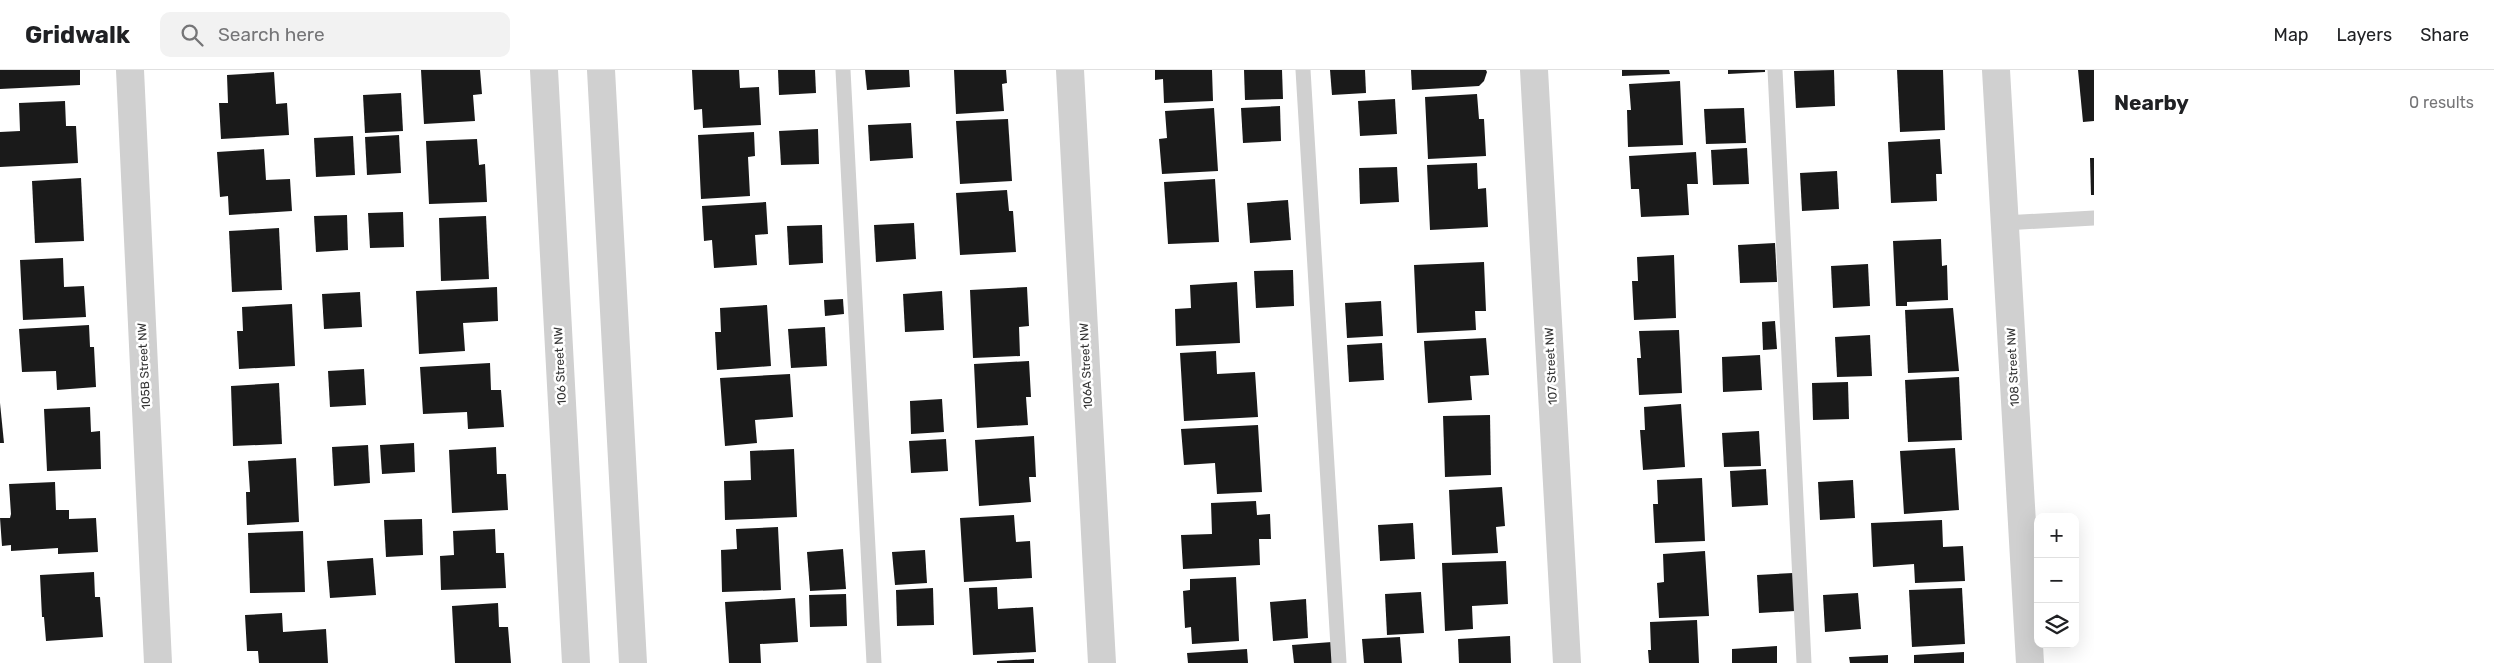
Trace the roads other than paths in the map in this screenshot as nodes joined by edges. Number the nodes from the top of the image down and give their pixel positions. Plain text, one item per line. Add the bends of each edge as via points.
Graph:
1 (130, 70) edge
2 (544, 70) edge
3 (601, 70) edge
4 (843, 70) edge
5 (1070, 70) edge
6 (1303, 70) edge
7 (1534, 70) edge
8 (1775, 70) edge
9 (1996, 70) edge
10 (2094, 218) edge
11 (2004, 224) junction
12 (158, 663) edge
13 (576, 663) edge
14 (633, 663) edge
15 (874, 663) edge
16 (1102, 663) edge
17 (1339, 663) edge
18 (1567, 663) edge
19 (1804, 663) edge
20 (2030, 663) edge

1 - 12 street, 105B Street NW
2 - 13 street, 106 Street NW
3 - 14 street
4 - 15 lane
5 - 16 street, 106A Street NW
6 - 17 lane
7 - 18 street, 107 Street NW
8 - 19 lane
9 - 11 street, 108 Street NW
10 - 11 lane
11 - 20 street, 108 Street NW

